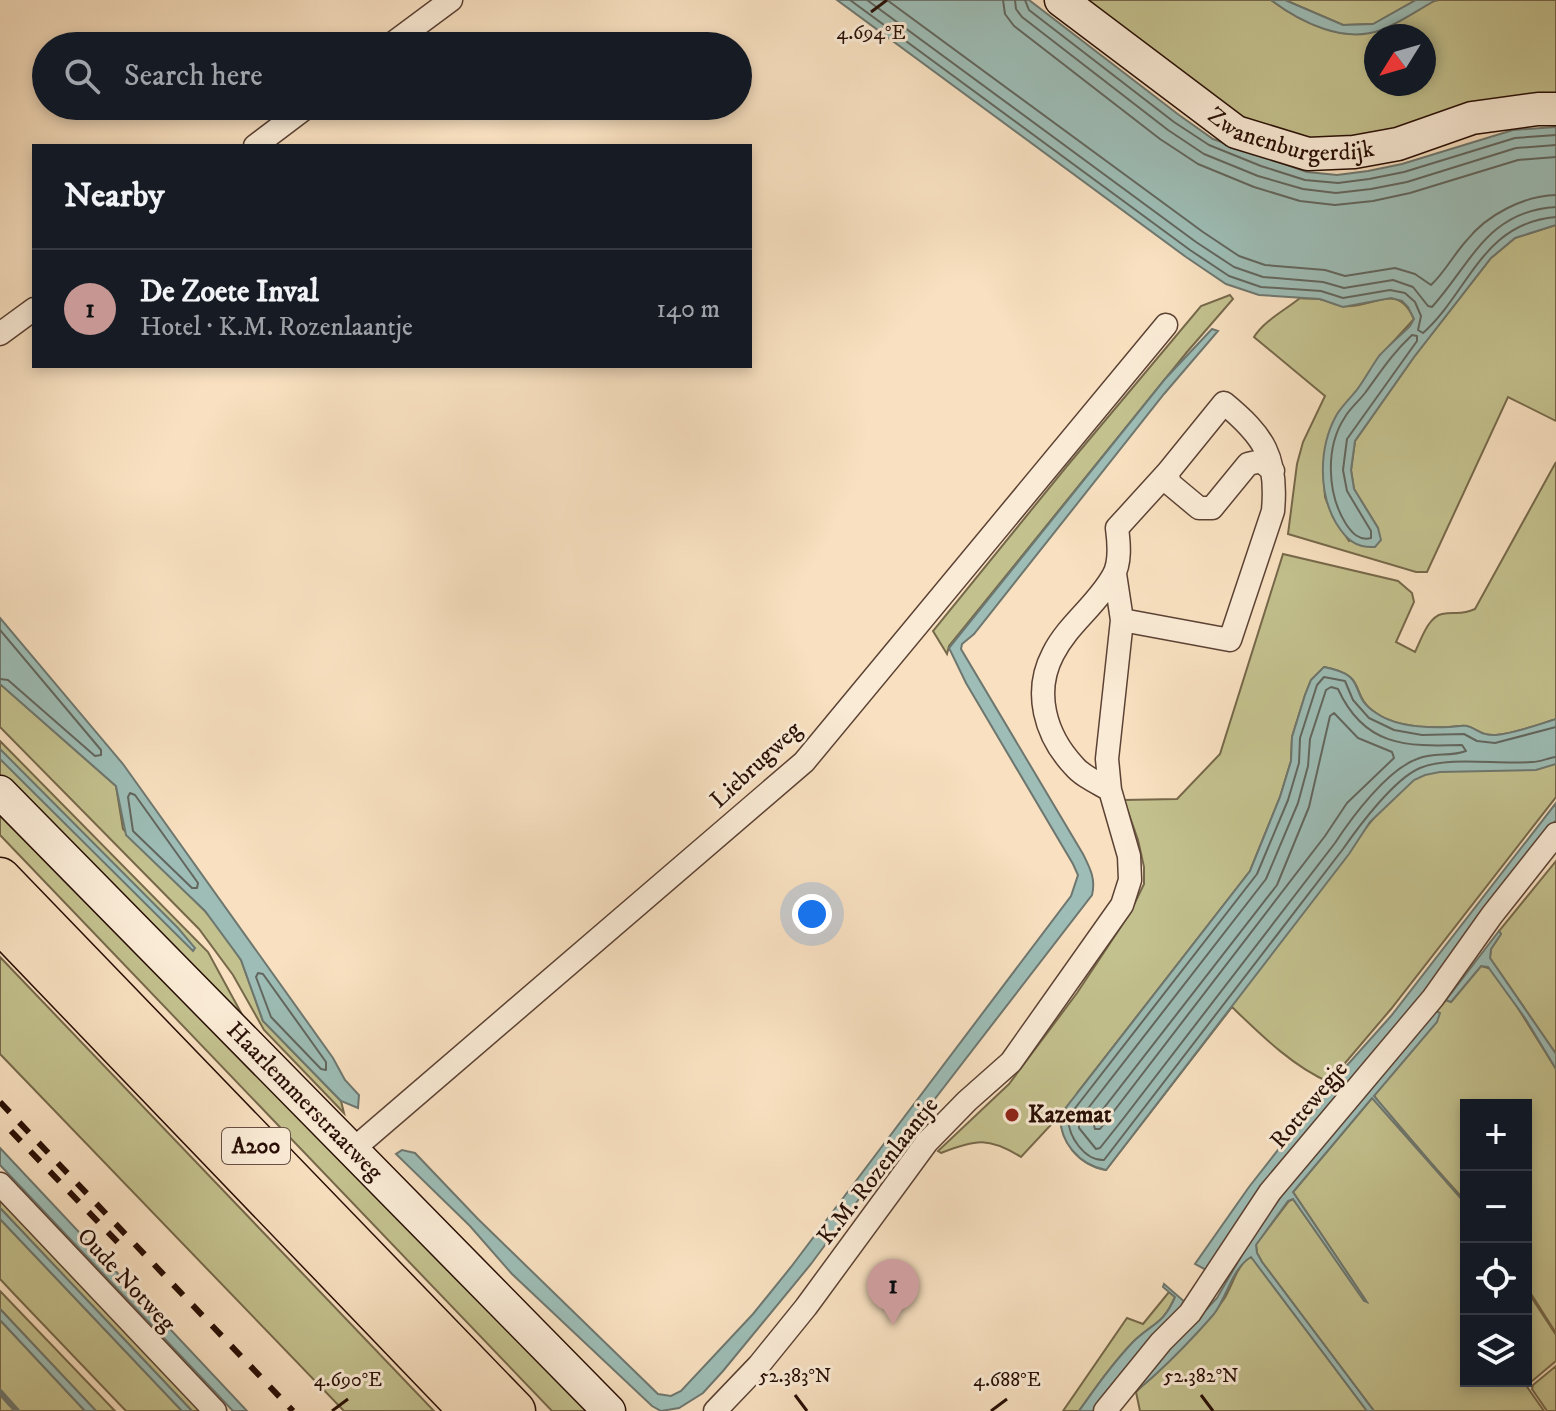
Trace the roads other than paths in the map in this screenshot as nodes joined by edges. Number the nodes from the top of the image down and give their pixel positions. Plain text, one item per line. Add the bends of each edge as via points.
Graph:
1 (451, 0) edge
2 (1061, 0) edge
3 (408, 32) edge
4 (1556, 109) edge
5 (289, 120) edge
6 (258, 144) edge
7 (32, 310) edge
8 (1166, 325) dead end
9 (0, 334) edge
10 (1273, 471) junction
11 (1168, 472) junction
12 (1115, 574) junction
13 (1122, 620) junction
14 (1110, 790) junction
15 (0, 792) edge
16 (1556, 834) edge
17 (0, 878) edge
18 (0, 922) edge
19 (355, 1151) junction
20 (0, 1184) edge
21 (215, 1411) edge
22 (470, 1411) edge
23 (515, 1411) edge
24 (609, 1411) edge
25 (715, 1411) edge
26 (1105, 1411) edge

1 - 3 street
2 - 4 main road, Zwanenburgerdijk via 1236,132 1308,154 1398,144 1472,118
5 - 6 street
7 - 9 street
8 - 19 street, Liebrugweg via 804,762
10 - 11 street via 1261,461 1248,464 1212,508 1199,508 1169,483
10 - 11 street, K.M. Rozenlaantje via 1251,425 1224,403
10 - 13 street, K.M. Rozenlaantje via 1273,511 1230,640
11 - 12 street, K.M. Rozenlaantje via 1117,528
12 - 13 street, K.M. Rozenlaantje
12 - 14 street via 1053,653 1041,683 1044,712 1056,741 1075,768
13 - 14 street, K.M. Rozenlaantje via 1107,759
14 - 25 street, K.M. Rozenlaantje via 1129,856 1130,880 1122,905 1011,1062 927,1142 806,1307
15 - 19 main road, Haarlemmerstraatweg
16 - 26 street, Rottewegje via 1433,998 1270,1192 1190,1313
17 - 23 highway, A200
18 - 22 highway, A200
19 - 24 main road, Haarlemmerstraatweg
20 - 21 street, Oude Notweg

